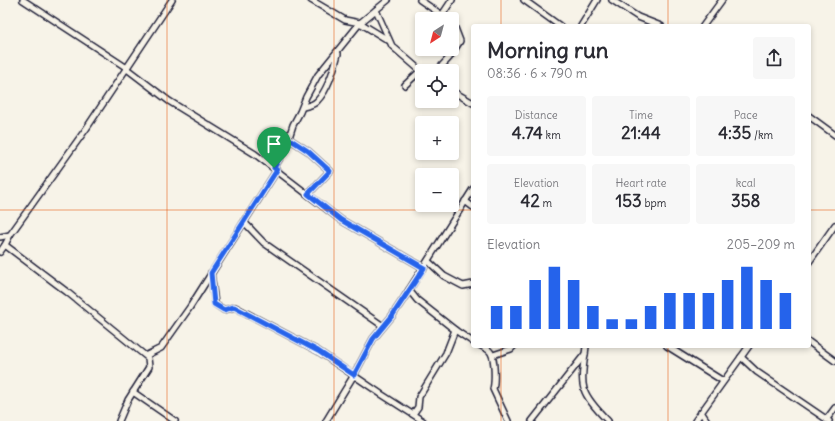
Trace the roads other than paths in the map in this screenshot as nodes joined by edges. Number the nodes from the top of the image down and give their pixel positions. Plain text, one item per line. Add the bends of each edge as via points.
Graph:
1 (23, 0) edge
2 (172, 0) edge
3 (311, 0) edge
4 (388, 0) edge
5 (420, 0) edge
6 (452, 0) edge
7 (524, 0) edge
8 (597, 0) edge
9 (612, 0) edge
10 (722, 0) edge
11 (376, 10) junction
12 (437, 12) edge
13 (446, 12) edge
14 (360, 24) junction
15 (557, 24) edge
16 (582, 24) edge
17 (656, 24) edge
18 (704, 24) edge
19 (388, 40) junction
20 (339, 51) junction
21 (450, 56) edge
22 (443, 64) edge
23 (415, 67) edge
24 (127, 68) junction
25 (415, 77) edge
26 (406, 85) dead end
27 (459, 94) edge
28 (306, 97) junction
29 (471, 102) edge
30 (316, 103) junction
31 (302, 107) junction
32 (811, 117) edge
33 (835, 135) edge
34 (288, 138) junction
35 (276, 169) junction
36 (471, 192) edge
37 (308, 194) junction
38 (465, 201) junction
39 (471, 206) edge
40 (244, 222) junction
41 (835, 226) edge
42 (10, 235) junction
43 (0, 237) edge
44 (5, 245) junction
45 (0, 252) edge
46 (811, 259) edge
47 (428, 261) junction
48 (424, 268) junction
49 (211, 273) junction
50 (471, 284) edge
51 (409, 290) junction
52 (383, 326) junction
53 (455, 330) junction
54 (471, 341) edge
55 (811, 343) edge
56 (484, 348) edge
57 (512, 348) edge
58 (586, 348) edge
59 (670, 348) edge
60 (748, 348) edge
61 (585, 354) junction
62 (493, 355) junction
63 (147, 356) junction
64 (741, 357) junction
65 (835, 361) edge
66 (354, 375) junction
67 (723, 381) junction
68 (133, 392) junction
69 (835, 408) edge
70 (701, 412) junction
71 (413, 414) junction
72 (828, 420) edge
73 (119, 421) edge
74 (175, 421) edge
75 (326, 421) edge
76 (423, 421) edge
77 (508, 421) edge
78 (532, 421) edge
79 (608, 421) edge
80 (695, 421) edge
81 (707, 421) edge

1 - 24 street
2 - 24 street
3 - 14 street via 345,20
4 - 11 street
5 - 12 street
6 - 13 street
7 - 15 street
8 - 16 street
9 - 17 street via 638,17
10 - 18 street
11 - 14 street
11 - 19 street via 383,22
14 - 19 street
14 - 20 street
19 - 23 street
20 - 28 street via 318,76
20 - 30 street via 332,75
21 - 22 street
24 - 35 street via 169,100
24 - 42 street
25 - 26 street
27 - 29 street
28 - 30 street
28 - 31 street
30 - 31 street
31 - 34 street
32 - 33 street
34 - 35 street
34 - 37 street via 308,151 330,171
35 - 37 street
35 - 40 street
36 - 38 street
37 - 48 street via 341,220
38 - 39 street
38 - 47 street
40 - 49 street
40 - 52 street via 264,243
41 - 46 street
42 - 43 street
42 - 44 street
44 - 45 street
44 - 63 street
47 - 48 street
47 - 50 street via 444,276 463,286
48 - 51 street
49 - 63 street via 161,348
49 - 66 street via 214,304 224,310 234,307 318,351
51 - 52 street
51 - 53 street via 417,300
52 - 66 street
53 - 54 street
53 - 71 street via 446,353 418,397 418,407
55 - 65 street
56 - 62 street
57 - 62 street
58 - 61 street
59 - 67 street
60 - 64 street
61 - 78 street
61 - 79 street via 584,391
62 - 77 street via 494,389
63 - 68 street via 150,361 149,367
64 - 67 street
64 - 72 street via 757,372
66 - 71 street
66 - 75 street
67 - 70 street
68 - 73 street
68 - 74 street
69 - 72 street
70 - 80 street
70 - 81 street
71 - 76 street

